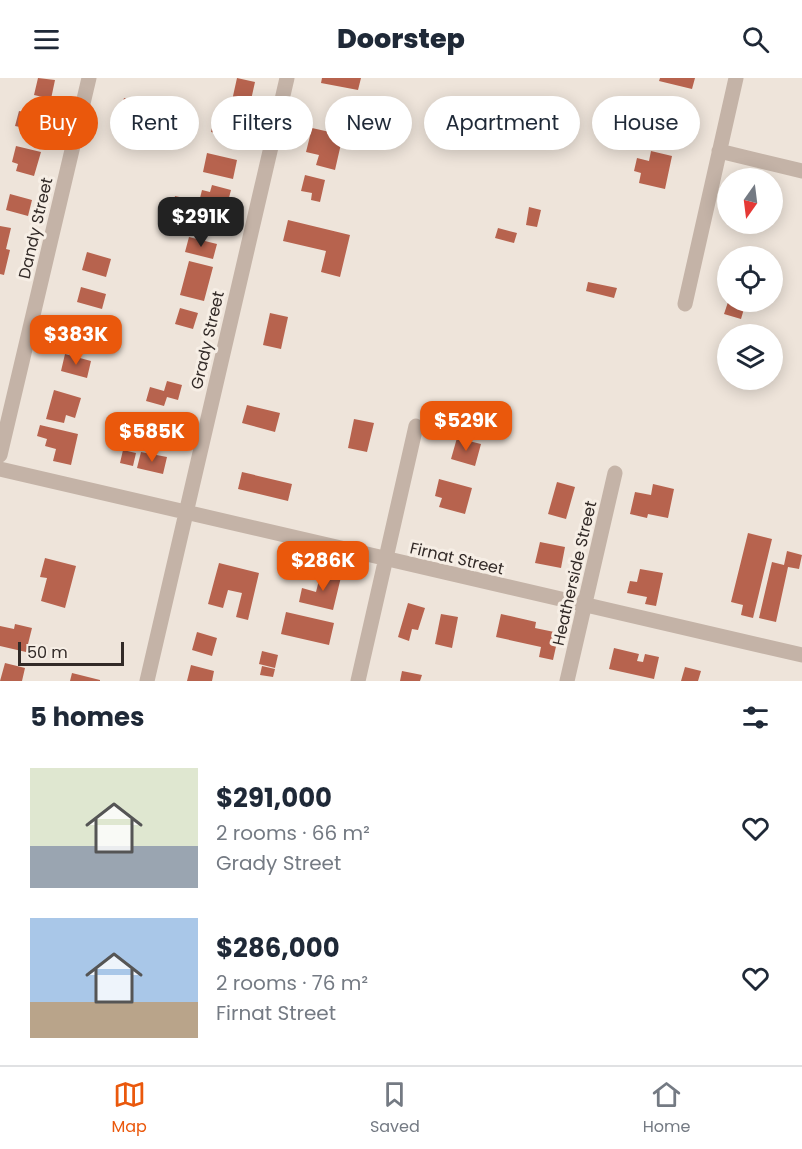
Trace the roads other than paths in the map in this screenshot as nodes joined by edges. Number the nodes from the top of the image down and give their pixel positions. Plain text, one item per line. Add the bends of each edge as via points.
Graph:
1 (89, 78) edge
2 (287, 78) edge
3 (736, 78) edge
4 (719, 151) junction
5 (802, 171) edge
6 (685, 304) dead end
7 (416, 426) dead end
8 (0, 456) edge
9 (0, 469) edge
10 (615, 473) dead end
11 (186, 511) junction
12 (386, 560) junction
13 (584, 605) junction
14 (802, 655) edge
15 (147, 681) edge
16 (358, 681) edge
17 (567, 681) edge

1 - 8 street, Dandy Street
2 - 11 street, Grady Street
3 - 4 street
4 - 5 street
4 - 6 street
7 - 12 street
9 - 11 street, Firnat Street
10 - 13 street, Heatherside Street
11 - 12 street, Firnat Street
11 - 15 street, Grady Street
12 - 13 street, Firnat Street
12 - 16 street
13 - 14 street, Firnat Street
13 - 17 street, Heatherside Street

